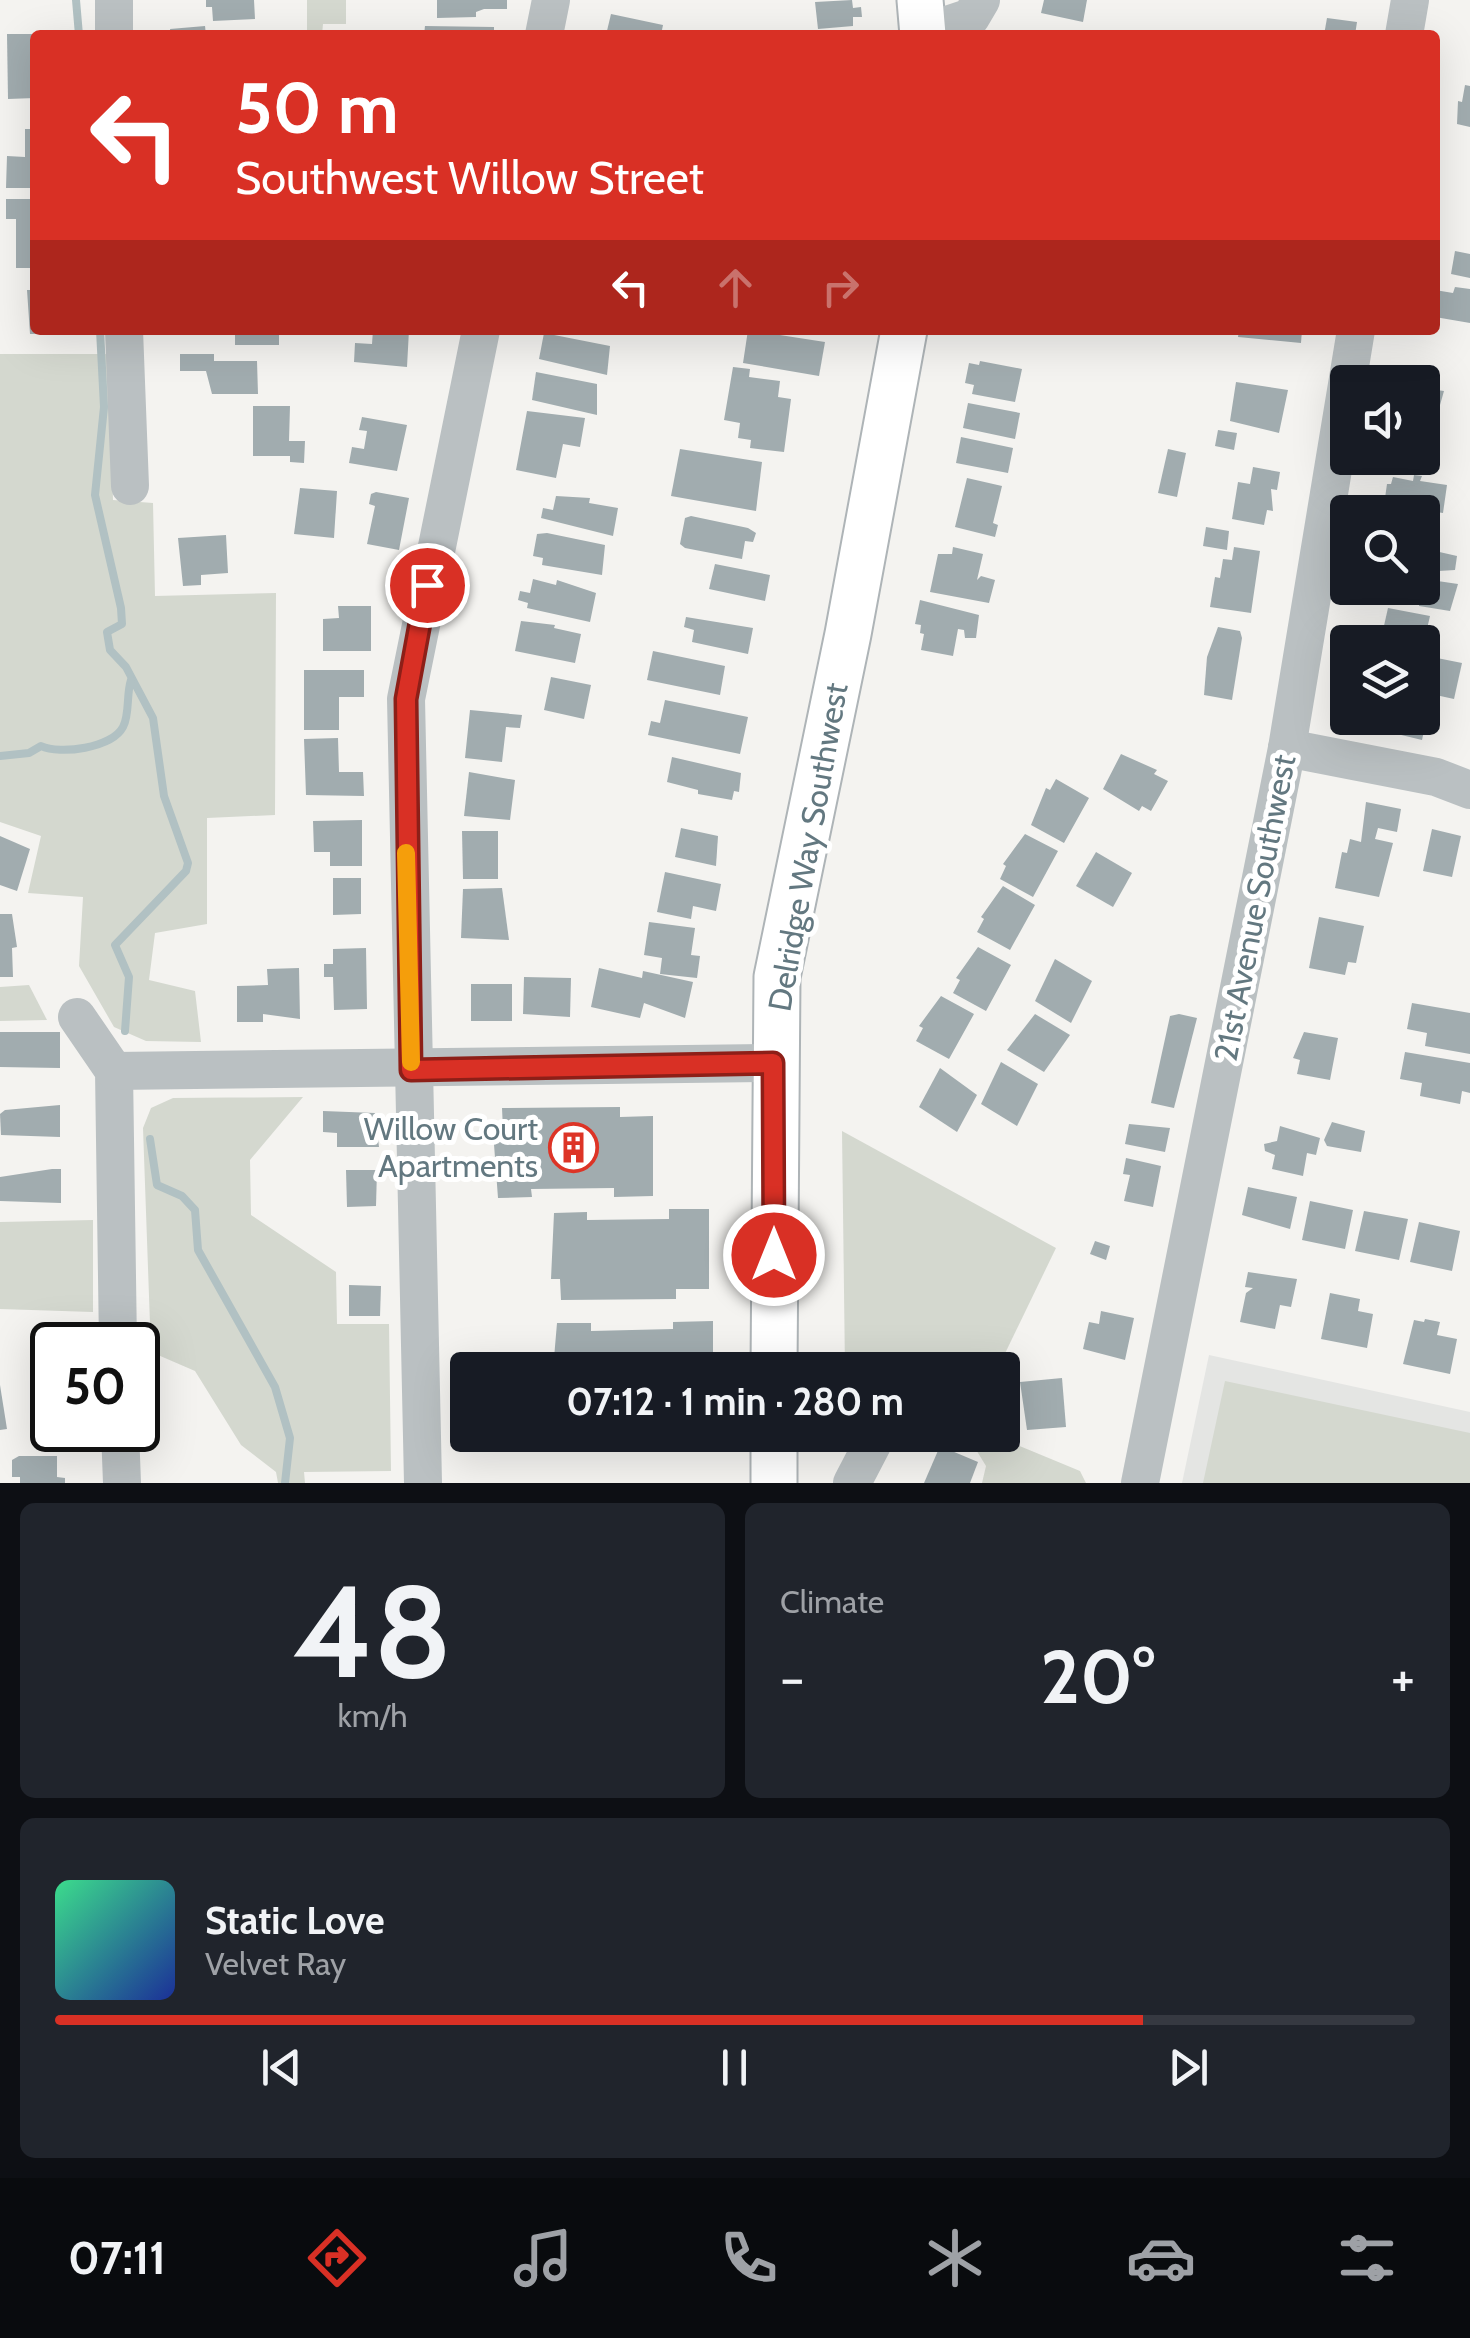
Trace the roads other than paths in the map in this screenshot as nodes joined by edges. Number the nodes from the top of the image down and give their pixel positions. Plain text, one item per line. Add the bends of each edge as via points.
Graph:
1 (114, 0) edge
2 (551, 0) edge
3 (981, 0) edge
4 (1410, 0) edge
5 (922, 23) edge
6 (114, 30) edge
7 (545, 30) edge
8 (1405, 30) edge
9 (124, 335) edge
10 (481, 335) edge
11 (903, 335) edge
12 (1355, 335) edge
13 (130, 486) dead end
14 (1287, 748) junction
15 (1470, 790) edge
16 (77, 1017) dead end
17 (773, 1063) junction
18 (114, 1070) junction
19 (411, 1070) junction
20 (118, 1322) edge
21 (774, 1352) edge
22 (121, 1452) edge
23 (774, 1452) edge
24 (869, 1452) edge
25 (122, 1483) edge
26 (423, 1483) edge
27 (774, 1483) edge
28 (852, 1483) edge
29 (1140, 1483) edge

1 - 6 street
2 - 7 street
3 - 5 street via 971,17
4 - 8 street
9 - 13 street
10 - 19 street via 406,699
11 - 17 main road, Delridge Way Southwest via 776,977
12 - 14 street, 21st Avenue Southwest
14 - 15 street via 1436,777
14 - 29 street, 21st Avenue Southwest
16 - 18 street
17 - 19 street
17 - 21 main road, Delridge Way Southwest
18 - 19 street
18 - 20 street
19 - 26 street
22 - 25 street
23 - 27 main road
24 - 28 street

